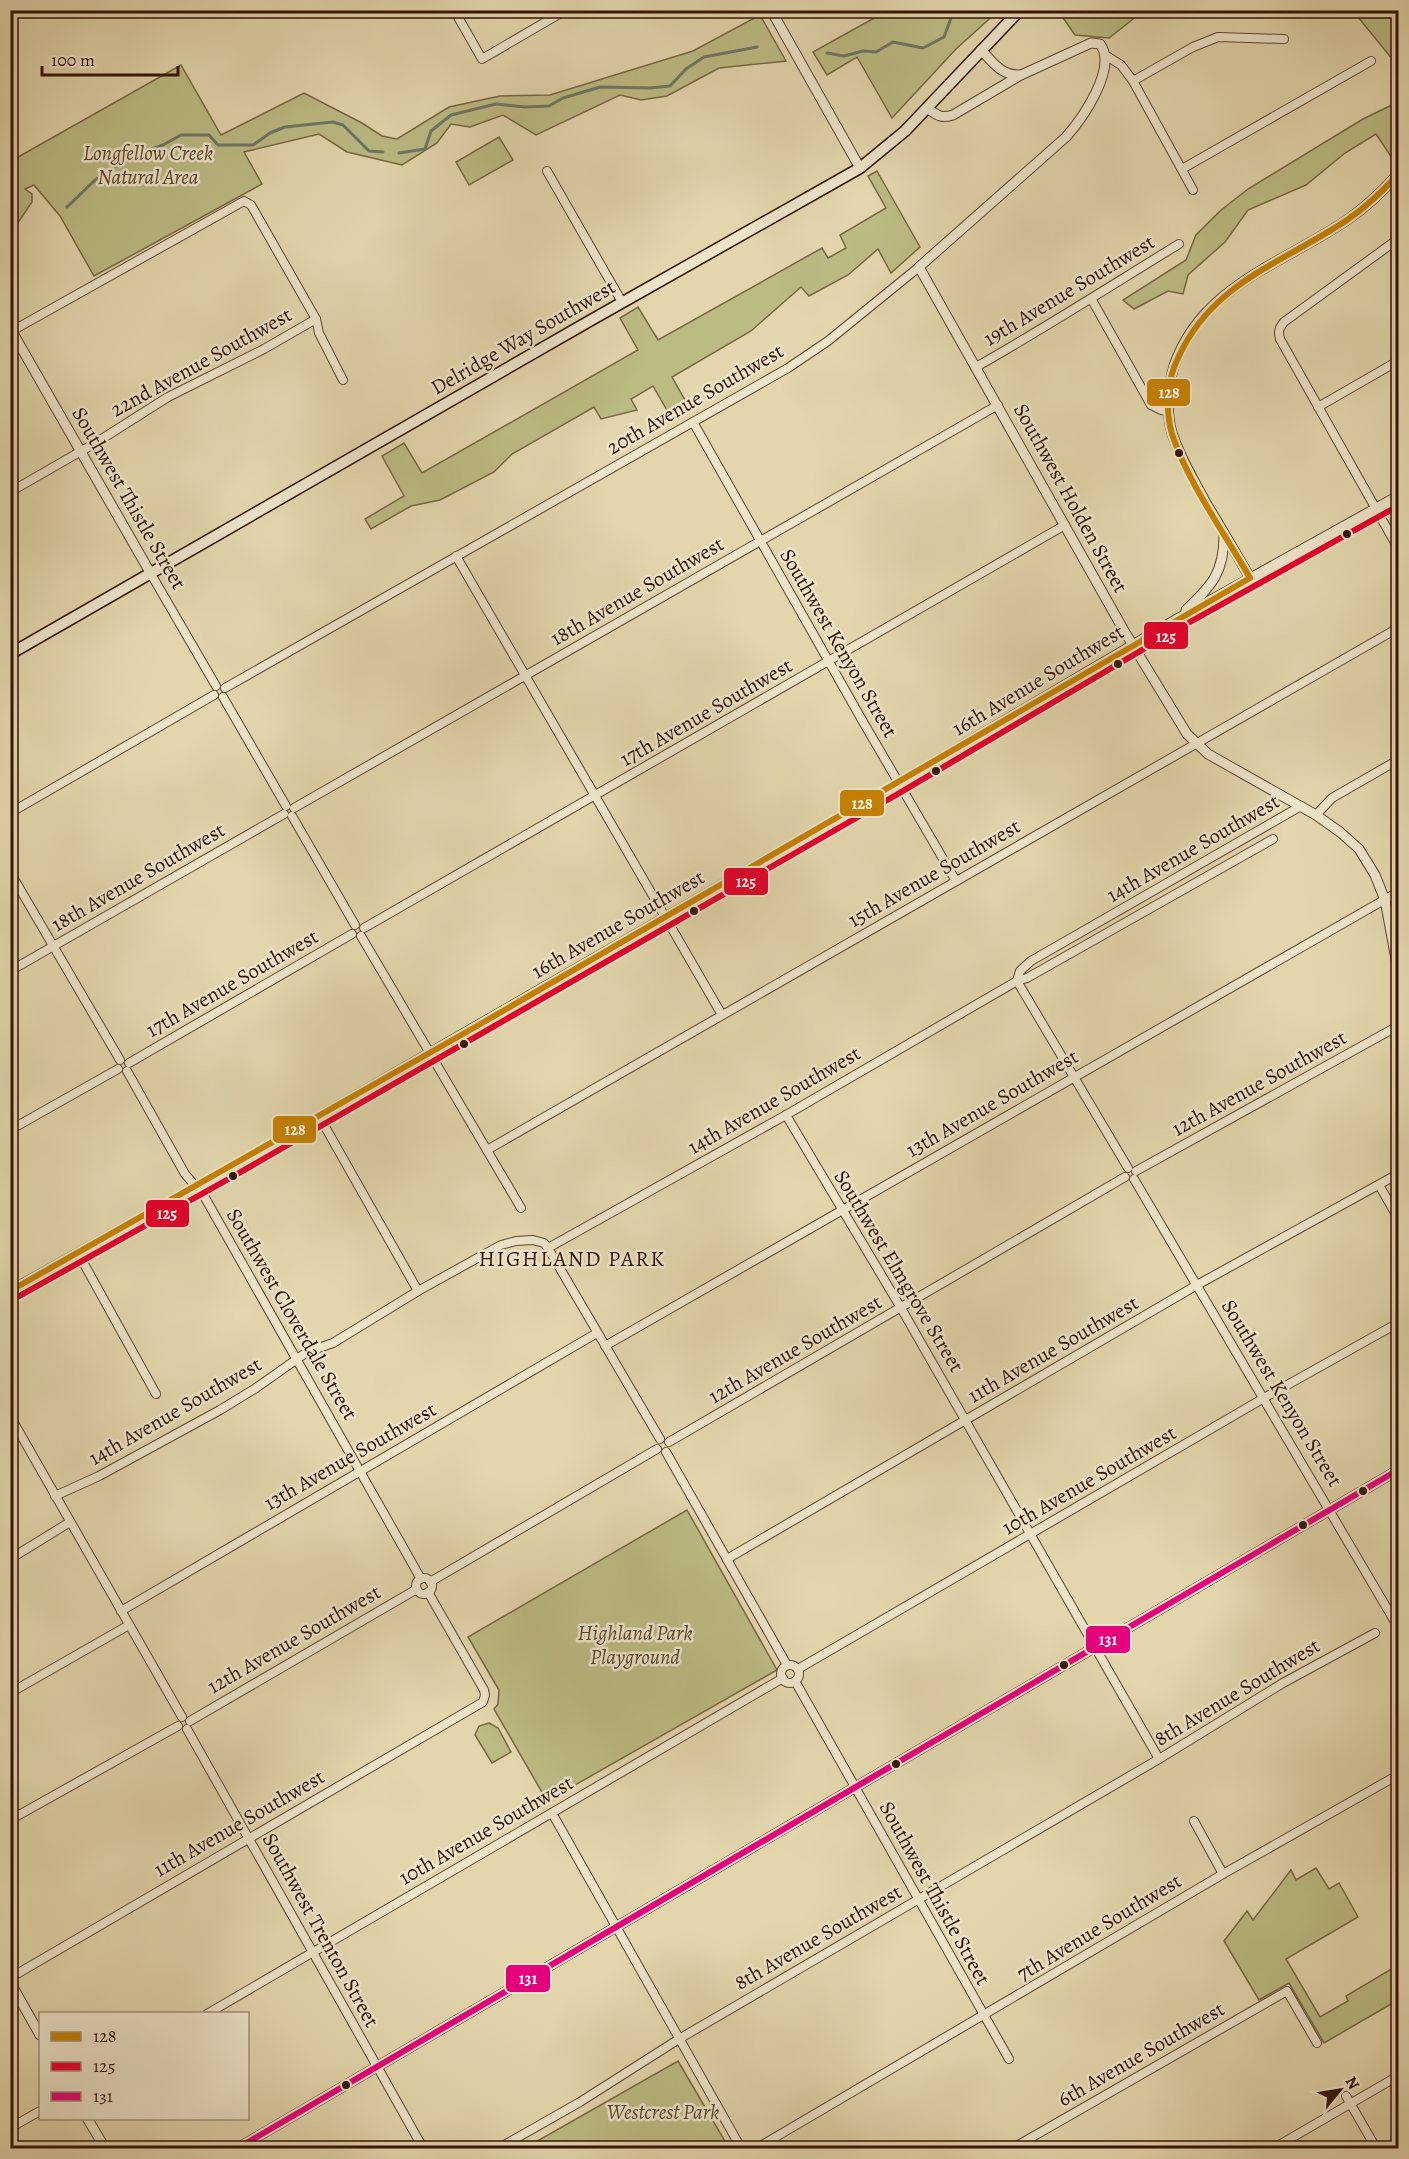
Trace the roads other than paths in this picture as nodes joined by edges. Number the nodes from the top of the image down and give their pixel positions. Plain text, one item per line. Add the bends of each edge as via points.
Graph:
1 (454, 10) edge
2 (566, 10) edge
3 (771, 10) edge
4 (1020, 10) edge
5 (1284, 39) dead end
6 (981, 50) junction
7 (1105, 56) junction
8 (1371, 61) dead end
9 (1021, 75) junction
10 (1133, 81) junction
11 (927, 108) junction
12 (860, 168) junction
13 (1182, 169) junction
14 (547, 171) dead end
15 (1398, 174) edge
16 (1193, 190) dead end
17 (1398, 239) edge
18 (1179, 244) dead end
19 (919, 267) junction
20 (1092, 300) junction
21 (622, 302) junction
22 (316, 318) junction
23 (11, 330) edge
24 (1398, 361) edge
25 (976, 367) junction
26 (343, 380) dead end
27 (998, 405) junction
28 (1318, 407) junction
29 (1169, 411) junction
30 (693, 422) junction
31 (81, 451) junction
32 (10, 492) edge
33 (1398, 496) edge
34 (1376, 508) junction
35 (1065, 525) junction
36 (1224, 533) junction
37 (760, 540) junction
38 (1398, 548) edge
39 (456, 556) junction
40 (151, 574) junction
41 (1250, 578) junction
42 (1177, 619) junction
43 (1398, 628) edge
44 (1133, 645) junction
45 (10, 654) edge
46 (829, 662) junction
47 (525, 676) junction
48 (216, 686) junction
49 (224, 693) junction
50 (214, 695) junction
51 (1195, 744) junction
52 (1398, 760) edge
53 (899, 783) junction
54 (595, 796) junction
55 (1301, 807) junction
56 (289, 811) junction
57 (10, 813) edge
58 (1316, 815) junction
59 (1274, 839) dead end
60 (10, 872) edge
61 (956, 880) junction
62 (1398, 892) edge
63 (1385, 900) junction
64 (665, 918) junction
65 (358, 931) junction
66 (54, 946) junction
67 (1398, 970) edge
68 (10, 971) edge
69 (1017, 981) junction
70 (722, 1015) junction
71 (1398, 1026) edge
72 (430, 1053) junction
73 (120, 1060) junction
74 (129, 1063) junction
75 (118, 1069) junction
76 (127, 1071) junction
77 (1074, 1077) junction
78 (786, 1115) junction
79 (319, 1116) junction
80 (10, 1130) edge
81 (487, 1149) junction
82 (1131, 1174) junction
83 (1398, 1174) edge
84 (1379, 1185) junction
85 (197, 1186) junction
86 (521, 1208) dead end
87 (842, 1209) junction
88 (1398, 1218) edge
89 (548, 1248) junction
90 (78, 1254) junction
91 (1197, 1285) junction
92 (10, 1291) edge
93 (418, 1291) junction
94 (901, 1308) junction
95 (1398, 1323) edge
96 (597, 1333) junction
97 (605, 1346) junction
98 (296, 1358) junction
99 (156, 1394) dead end
100 (1264, 1398) junction
101 (12, 1421) edge
102 (966, 1421) junction
103 (660, 1439) junction
104 (669, 1442) junction
105 (657, 1449) junction
106 (666, 1452) junction
107 (1398, 1470) edge
108 (360, 1471) junction
109 (56, 1496) junction
110 (1330, 1509) junction
111 (70, 1522) junction
112 (1031, 1535) junction
113 (10, 1559) edge
114 (727, 1559) junction
115 (421, 1579) junction
116 (430, 1582) junction
117 (417, 1589) junction
118 (428, 1592) junction
119 (121, 1611) junction
120 (129, 1625) junction
121 (1398, 1627) edge
122 (1376, 1633) dead end
123 (1095, 1649) junction
124 (787, 1665) junction
125 (798, 1670) junction
126 (783, 1678) junction
127 (795, 1681) junction
128 (10, 1693) edge
129 (186, 1722) junction
130 (1160, 1759) junction
131 (1398, 1775) edge
132 (856, 1788) junction
133 (552, 1813) junction
134 (10, 1820) edge
135 (1194, 1821) dead end
136 (249, 1838) junction
137 (1223, 1874) junction
138 (919, 1899) junction
139 (617, 1928) junction
140 (312, 1952) junction
141 (10, 1980) edge
142 (209, 2012) edge
143 (984, 2016) junction
144 (39, 2033) edge
145 (679, 2039) junction
146 (1317, 2043) dead end
147 (1010, 2059) dead end
148 (377, 2068) junction
149 (1398, 2076) edge
150 (1348, 2100) junction
151 (39, 2112) edge
152 (88, 2120) edge
153 (10, 2128) edge
154 (105, 2148) edge
155 (238, 2148) edge
156 (423, 2148) edge
157 (499, 2148) edge
158 (741, 2148) edge
159 (757, 2148) edge
160 (1014, 2148) edge
161 (1274, 2148) edge
162 (1376, 2148) edge

1 - 2 street via 482,59
3 - 12 street
4 - 6 main road, Delridge Way Southwest
5 - 10 street via 1218,38 1193,47
6 - 9 street via 1004,72
6 - 11 main road, Delridge Way Southwest
7 - 9 street via 1100,44 1091,43
7 - 10 street via 1121,65
7 - 19 street, 20th Avenue Southwest via 1096,90 1077,125
8 - 13 street
9 - 11 street via 953,115 944,118
10 - 13 street
11 - 12 main road, Delridge Way Southwest
12 - 21 main road, Delridge Way Southwest
13 - 16 street
14 - 21 street
15 - 29 street via 1349,219 1239,285 1209,309 1194,325 1179,352 1170,381
17 - 28 street via 1279,328 1280,339
18 - 20 street, 19th Avenue Southwest
19 - 25 street, Southwest Holden Street
19 - 30 street, 20th Avenue Southwest via 809,354
20 - 25 street, 19th Avenue Southwest
20 - 29 street via 1151,405
21 - 40 main road, Delridge Way Southwest
22 - 23 street via 251,205 241,202
22 - 26 street via 319,333
22 - 31 street, 22nd Avenue Southwest via 264,350 151,407
23 - 31 street, Southwest Thistle Street
24 - 28 street
25 - 27 street, Southwest Holden Street
27 - 35 street, Southwest Holden Street
27 - 37 street, 18th Avenue Southwest
28 - 34 street
29 - 36 street via 1171,431
30 - 37 street, Southwest Kenyon Street
30 - 39 street, 20th Avenue Southwest
31 - 32 street, 22nd Avenue Southwest
31 - 40 street, Southwest Thistle Street
33 - 34 street, 16th Avenue Southwest
34 - 38 street
34 - 41 street, 16th Avenue Southwest
35 - 44 street, Southwest Holden Street
35 - 46 street, 17th Avenue Southwest
36 - 41 street
36 - 42 street via 1224,552 1216,578
37 - 46 street, Southwest Kenyon Street
37 - 47 street, 18th Avenue Southwest
39 - 47 street
39 - 49 street, 20th Avenue Southwest
40 - 45 main road, Delridge Way Southwest
40 - 48 street, Southwest Thistle Street
41 - 42 street, 16th Avenue Southwest
42 - 44 street, 16th Avenue Southwest
43 - 51 street, 15th Avenue Southwest
44 - 51 street, Southwest Holden Street
44 - 53 street, 16th Avenue Southwest
46 - 53 street, Southwest Kenyon Street
46 - 54 street, 17th Avenue Southwest
47 - 54 street
47 - 56 street, 18th Avenue Southwest
48 - 49 street via 221,685
48 - 50 street
49 - 50 street via 218,698
49 - 56 street
50 - 57 street
51 - 55 street, Southwest Holden Street
51 - 61 street, 15th Avenue Southwest
52 - 58 street via 1332,798
53 - 61 street, Southwest Kenyon Street
53 - 64 street, 16th Avenue Southwest
54 - 64 street
54 - 65 street, 17th Avenue Southwest
55 - 58 street, Southwest Holden Street
55 - 69 street, 14th Avenue Southwest via 1031,960 1020,971
56 - 65 street
56 - 66 street, 18th Avenue Southwest
58 - 63 street, Southwest Holden Street via 1359,849
59 - 69 street, 14th Avenue Southwest
60 - 66 street
61 - 70 street, 15th Avenue Southwest
62 - 63 street, 13th Avenue Southwest
63 - 67 street, Southwest Holden Street
63 - 77 street, 13th Avenue Southwest
64 - 70 street
64 - 72 street, 16th Avenue Southwest
65 - 72 street
65 - 74 street, 17th Avenue Southwest
66 - 68 street, 18th Avenue Southwest
66 - 73 street
69 - 77 street, Southwest Kenyon Street
69 - 78 street, 14th Avenue Southwest
70 - 81 street, 15th Avenue Southwest
71 - 82 street, 12th Avenue Southwest
72 - 79 street, 16th Avenue Southwest
72 - 81 street
73 - 74 street
73 - 75 street
74 - 76 street
75 - 76 street
75 - 80 street
76 - 85 street, Southwest Cloverdale Street via 185,1174
77 - 82 street, Southwest Kenyon Street
77 - 87 street, 13th Avenue Southwest
78 - 87 street, Southwest Elmgrove Street
78 - 89 street, 14th Avenue Southwest
79 - 85 street, 16th Avenue Southwest
79 - 93 street
81 - 86 street
82 - 91 street, Southwest Kenyon Street
82 - 94 street, 12th Avenue Southwest
83 - 84 street, 11th Avenue Southwest
84 - 88 street
84 - 91 street, 11th Avenue Southwest
85 - 90 street, 16th Avenue Southwest
85 - 98 street, Southwest Cloverdale Street
87 - 94 street, Southwest Elmgrove Street
87 - 97 street, 13th Avenue Southwest
89 - 93 street, 14th Avenue Southwest via 533,1240 501,1245
89 - 96 street
90 - 92 street, 16th Avenue Southwest
90 - 99 street
91 - 100 street, Southwest Kenyon Street
91 - 102 street, 11th Avenue Southwest
93 - 98 street, 14th Avenue Southwest via 333,1342
94 - 102 street, Southwest Elmgrove Street
94 - 104 street, 12th Avenue Southwest
95 - 100 street, 10th Avenue Southwest
96 - 97 street
96 - 108 street, 13th Avenue Southwest
97 - 103 street
98 - 108 street, Southwest Cloverdale Street
98 - 109 street, 14th Avenue Southwest via 228,1405
100 - 110 street, Southwest Kenyon Street
100 - 112 street, 10th Avenue Southwest
101 - 109 street, Southwest Trenton Street
102 - 112 street, Southwest Elmgrove Street
102 - 114 street, 11th Avenue Southwest
103 - 104 street
103 - 105 street
104 - 106 street
105 - 106 street
105 - 116 street
106 - 114 street
107 - 110 street
108 - 115 street, Southwest Cloverdale Street
108 - 119 street, 13th Avenue Southwest
109 - 111 street, Southwest Trenton Street
110 - 121 street, Southwest Kenyon Street
110 - 123 street
111 - 113 street
111 - 119 street, Southwest Trenton Street
112 - 123 street, Southwest Elmgrove Street
112 - 125 street, 10th Avenue Southwest
114 - 124 street
115 - 116 street
115 - 117 street
116 - 118 street
117 - 118 street
117 - 129 street, 12th Avenue Southwest
118 - 136 street, 11th Avenue Southwest via 484,1690 484,1699
119 - 120 street, Southwest Trenton Street
120 - 128 street
120 - 129 street, Southwest Trenton Street
122 - 130 street, 8th Avenue Southwest via 1283,1683
123 - 130 street, Southwest Elmgrove Street
123 - 132 street
124 - 125 street
124 - 126 street via 782,1670
125 - 127 street
126 - 127 street
126 - 133 street, 10th Avenue Southwest
127 - 132 street, Southwest Thistle Street
129 - 134 street via 178,1721 178,1726
129 - 136 street, Southwest Trenton Street
130 - 138 street, 8th Avenue Southwest
131 - 137 street, 7th Avenue Southwest
132 - 138 street, Southwest Thistle Street
132 - 139 street
133 - 139 street
133 - 140 street, 10th Avenue Southwest
135 - 137 street
136 - 140 street, Southwest Trenton Street
136 - 141 street, 11th Avenue Southwest
137 - 143 street, 7th Avenue Southwest
138 - 143 street, Southwest Thistle Street
138 - 145 street, 8th Avenue Southwest
139 - 145 street
139 - 148 street
140 - 142 street, 10th Avenue Southwest
140 - 148 street, Southwest Trenton Street
141 - 144 street
143 - 147 street, Southwest Thistle Street
143 - 159 street, 7th Avenue Southwest
145 - 157 street, 8th Avenue Southwest
145 - 158 street
146 - 160 street, 6th Avenue Southwest via 1287,1991
148 - 155 street
148 - 156 street, Southwest Trenton Street
149 - 150 street
150 - 161 street
150 - 162 street
151 - 153 street
152 - 154 street

